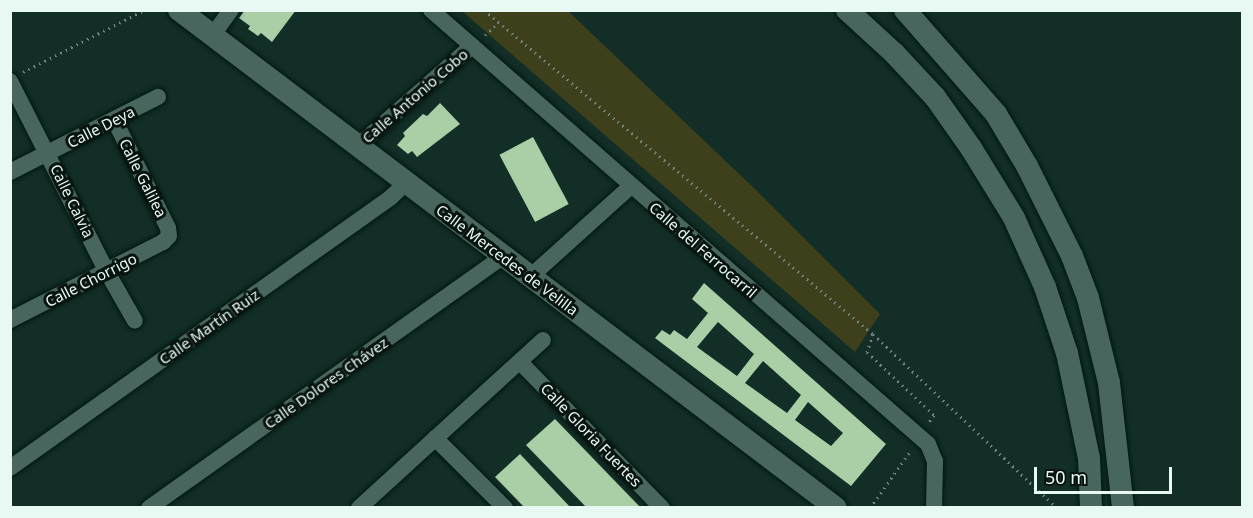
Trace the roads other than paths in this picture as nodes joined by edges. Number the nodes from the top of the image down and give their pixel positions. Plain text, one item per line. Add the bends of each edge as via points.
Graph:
1 (179, 10) edge
2 (231, 10) edge
3 (431, 10) edge
4 (847, 10) edge
5 (905, 10) edge
6 (212, 36) junction
7 (472, 46) junction
8 (16, 77) edge
9 (158, 97) dead end
10 (115, 121) junction
11 (358, 146) junction
12 (48, 152) junction
13 (10, 172) edge
14 (406, 183) junction
15 (630, 186) junction
16 (169, 236) joint
17 (502, 257) junction
18 (107, 272) junction
19 (530, 277) junction
20 (10, 320) edge
21 (135, 321) dead end
22 (543, 340) dead end
23 (520, 362) junction
24 (435, 438) junction
25 (10, 468) edge
26 (149, 507) edge
27 (359, 507) edge
28 (505, 507) edge
29 (662, 507) edge
30 (836, 507) edge
31 (934, 507) edge
32 (1091, 507) edge
33 (1123, 507) edge

1 - 6 main road, Calle Mercedes de Velilla
2 - 6 street
3 - 7 street, Calle del Ferrocarril
4 - 32 main road via 935,97 1014,218 1045,287 1070,362 1089,458
5 - 33 main road via 996,114 1072,256 1088,298 1109,383
6 - 11 main road, Calle Mercedes de Velilla
7 - 11 street, Calle Antonio Cobo
7 - 15 street, Calle del Ferrocarril
8 - 12 street, Calle Calvia
9 - 10 street, Calle Deya
10 - 12 street, Calle Deya
10 - 16 street, Calle Galilea
11 - 14 main road, Calle Mercedes de Velilla
12 - 13 street, Calle Deya
12 - 18 street, Calle Calvia
14 - 17 main road, Calle Mercedes de Velilla
14 - 25 street, Calle Martín Ruiz
15 - 19 street
15 - 31 street, Calle del Ferrocarril via 928,444 935,461
16 - 18 street, Calle Chorrigo
17 - 19 main road, Calle Mercedes de Velilla
17 - 26 street, Calle Dolores Chávez
18 - 20 street, Calle Chorrigo
18 - 21 street, Calle Calvia
19 - 30 main road, Calle Mercedes de Velilla
22 - 23 street
23 - 24 street
23 - 29 street, Calle Gloria Fuertes
24 - 27 street
24 - 28 street

